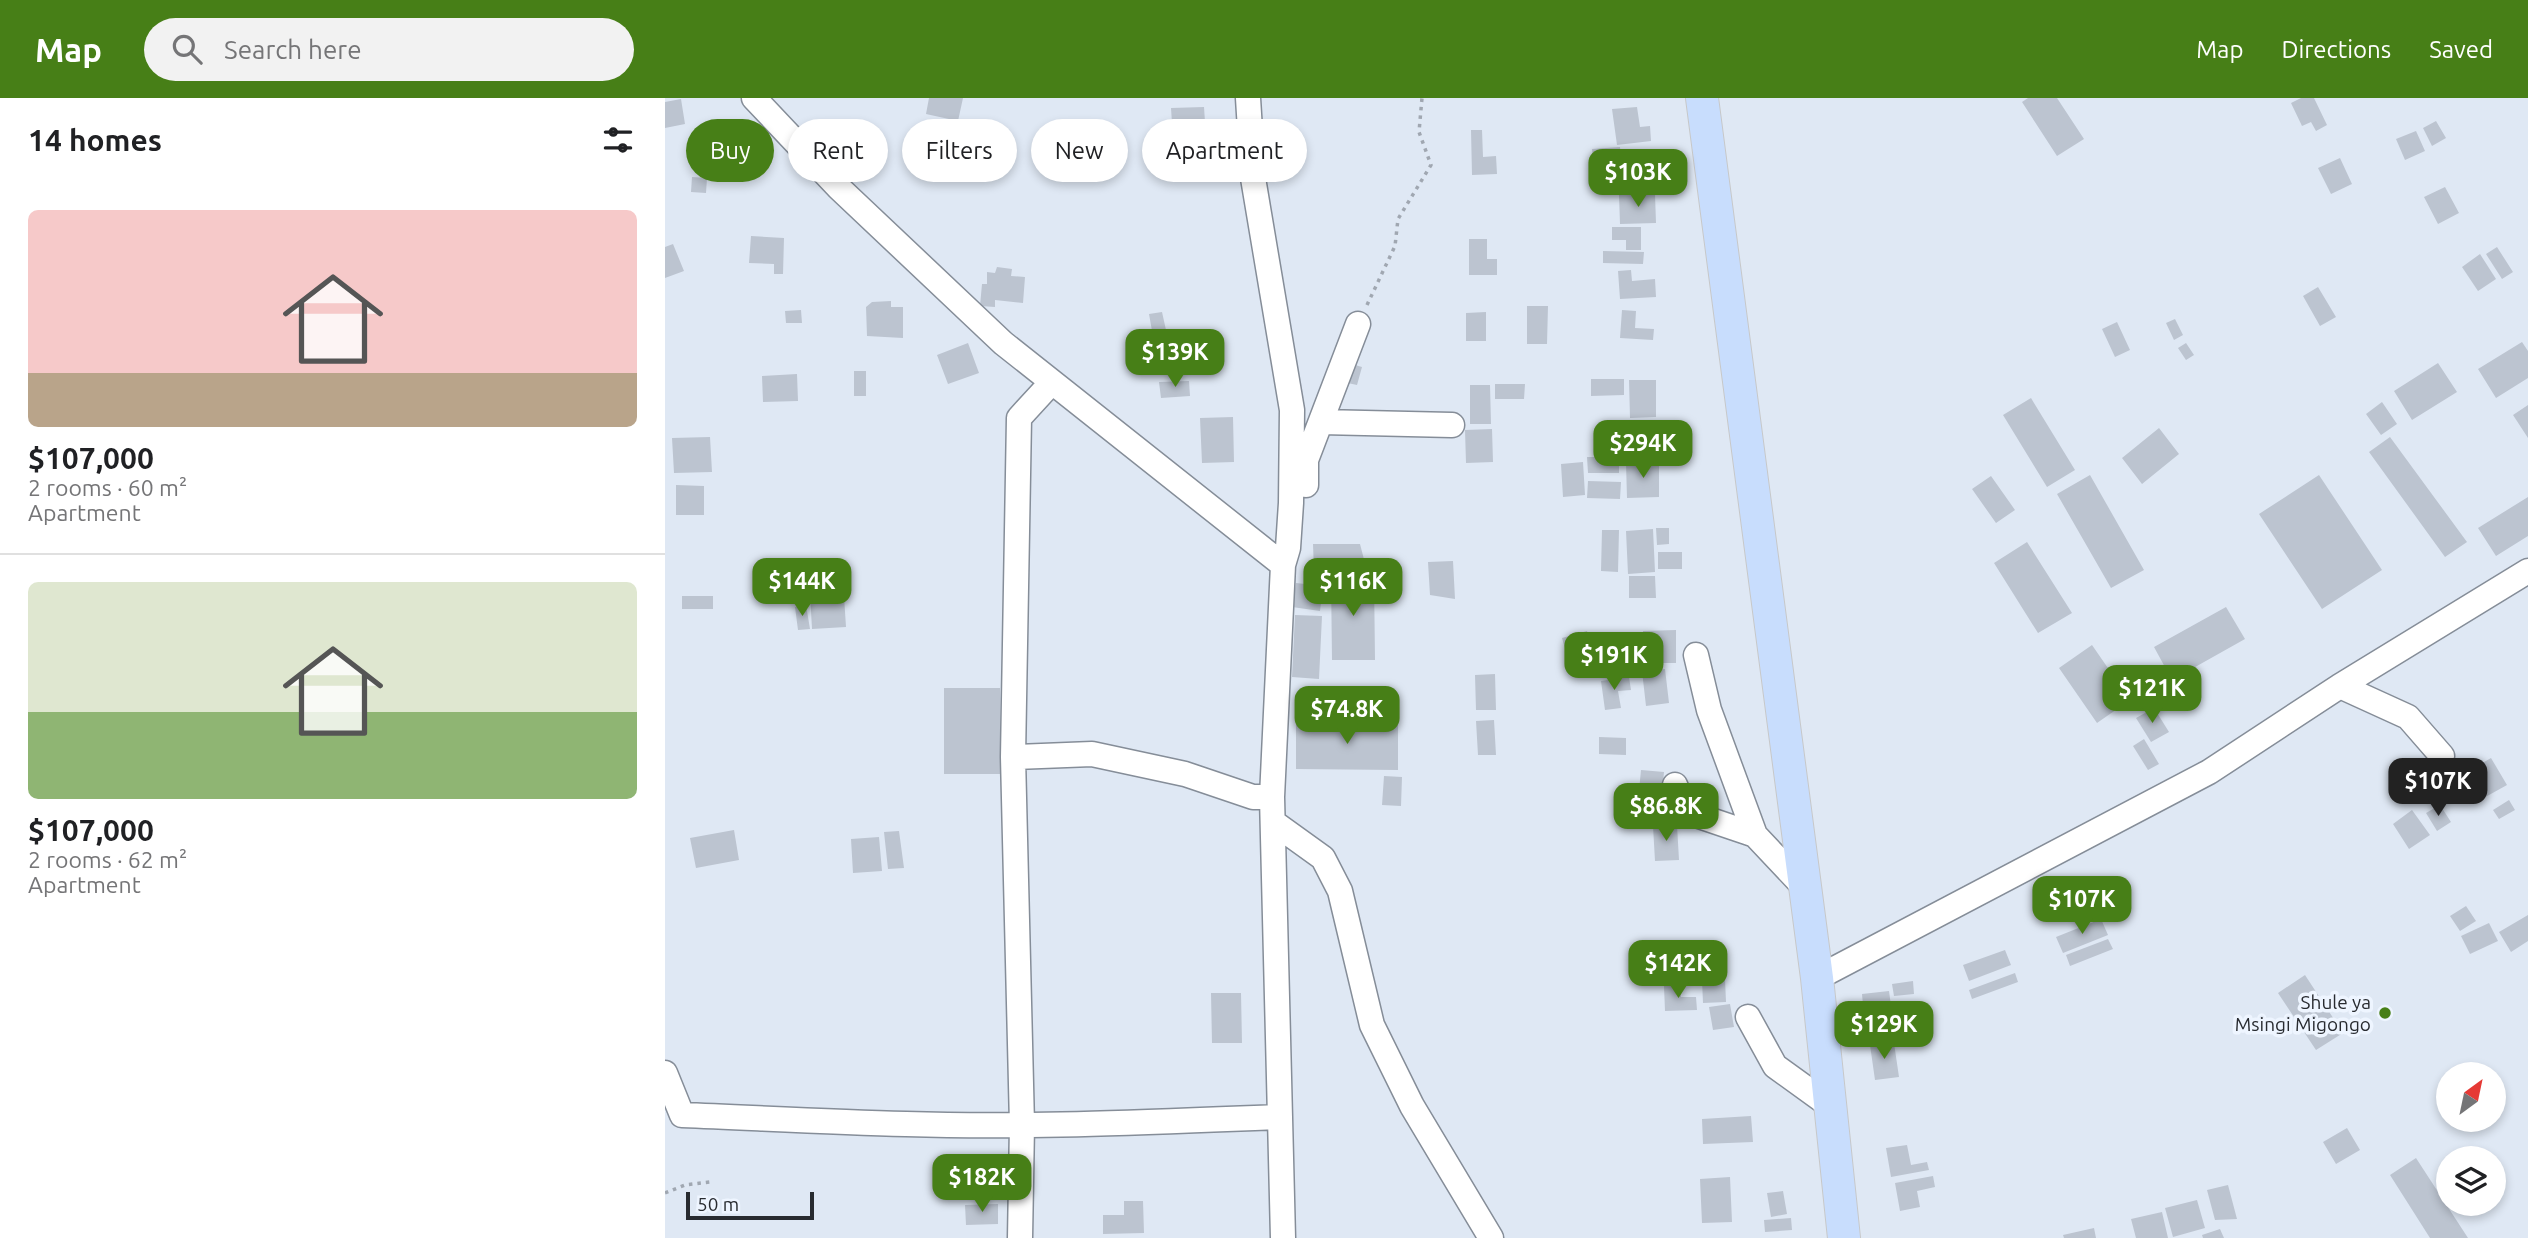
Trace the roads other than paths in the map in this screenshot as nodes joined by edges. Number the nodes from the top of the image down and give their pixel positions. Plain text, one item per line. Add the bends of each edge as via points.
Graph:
1 (754, 98) edge
2 (1248, 98) edge
3 (1702, 98) edge
4 (1358, 324) road end
5 (1052, 382) junction
6 (1321, 422) junction
7 (1452, 425) dead end
8 (1285, 556) junction
9 (2528, 571) edge
10 (1696, 655) dead end
11 (2340, 686) junction
12 (2442, 756) dead end
13 (1013, 757) junction
14 (1675, 785) dead end
15 (1272, 797) junction
16 (1273, 822) junction
17 (1755, 835) junction
18 (1804, 887) junction
19 (1817, 978) junction
20 (1748, 1017) dead end
21 (665, 1073) edge
22 (1829, 1105) junction
23 (1280, 1117) junction
24 (1022, 1125) junction
25 (1020, 1238) edge
26 (1283, 1238) edge
27 (1491, 1238) edge
28 (1844, 1238) edge

1 - 5 street via 839,188 1003,343
2 - 8 street via 1253,178 1292,410
3 - 18 main road
4 - 6 street
5 - 8 street
5 - 13 street via 1019,418
6 - 7 street
6 - 8 street via 1306,460 1305,517
8 - 15 street
9 - 11 street
10 - 17 street via 1709,710
11 - 12 street via 2408,717
11 - 19 street via 2209,772
13 - 15 street via 1092,754 1185,774 1253,797
13 - 24 street
14 - 17 street via 1687,812
15 - 16 street
16 - 23 street
16 - 27 street via 1323,858 1340,891 1372,1025 1412,1107
17 - 18 street
18 - 19 main road
19 - 22 main road
20 - 22 street via 1775,1066
21 - 24 street via 682,1115
22 - 28 main road
23 - 24 street
23 - 26 street
24 - 25 street

